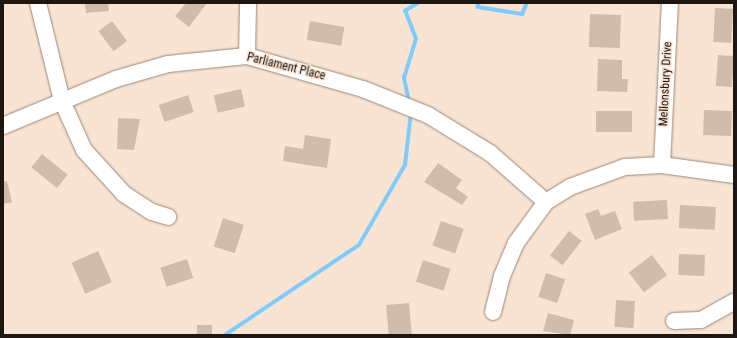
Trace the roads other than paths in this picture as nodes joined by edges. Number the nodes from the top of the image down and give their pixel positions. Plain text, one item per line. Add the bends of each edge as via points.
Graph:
1 (38, 3) edge
2 (248, 3) edge
3 (670, 3) edge
4 (247, 56) junction
5 (62, 101) junction
6 (3, 126) edge
7 (662, 165) junction
8 (734, 175) edge
9 (546, 202) junction
10 (168, 217) dead end
11 (734, 302) edge
12 (493, 312) dead end
13 (674, 321) dead end

1 - 5 street
2 - 4 street
3 - 7 street, Mellonsbury Drive
4 - 5 street, Parliament Place via 168,64
4 - 9 street, Parliament Place via 363,89 428,115 490,153
5 - 6 street, Parliament Place
5 - 10 street via 84,150 105,176 138,204
7 - 8 street
7 - 9 street via 610,170 576,183
9 - 12 street via 509,258
11 - 13 street via 701,320

